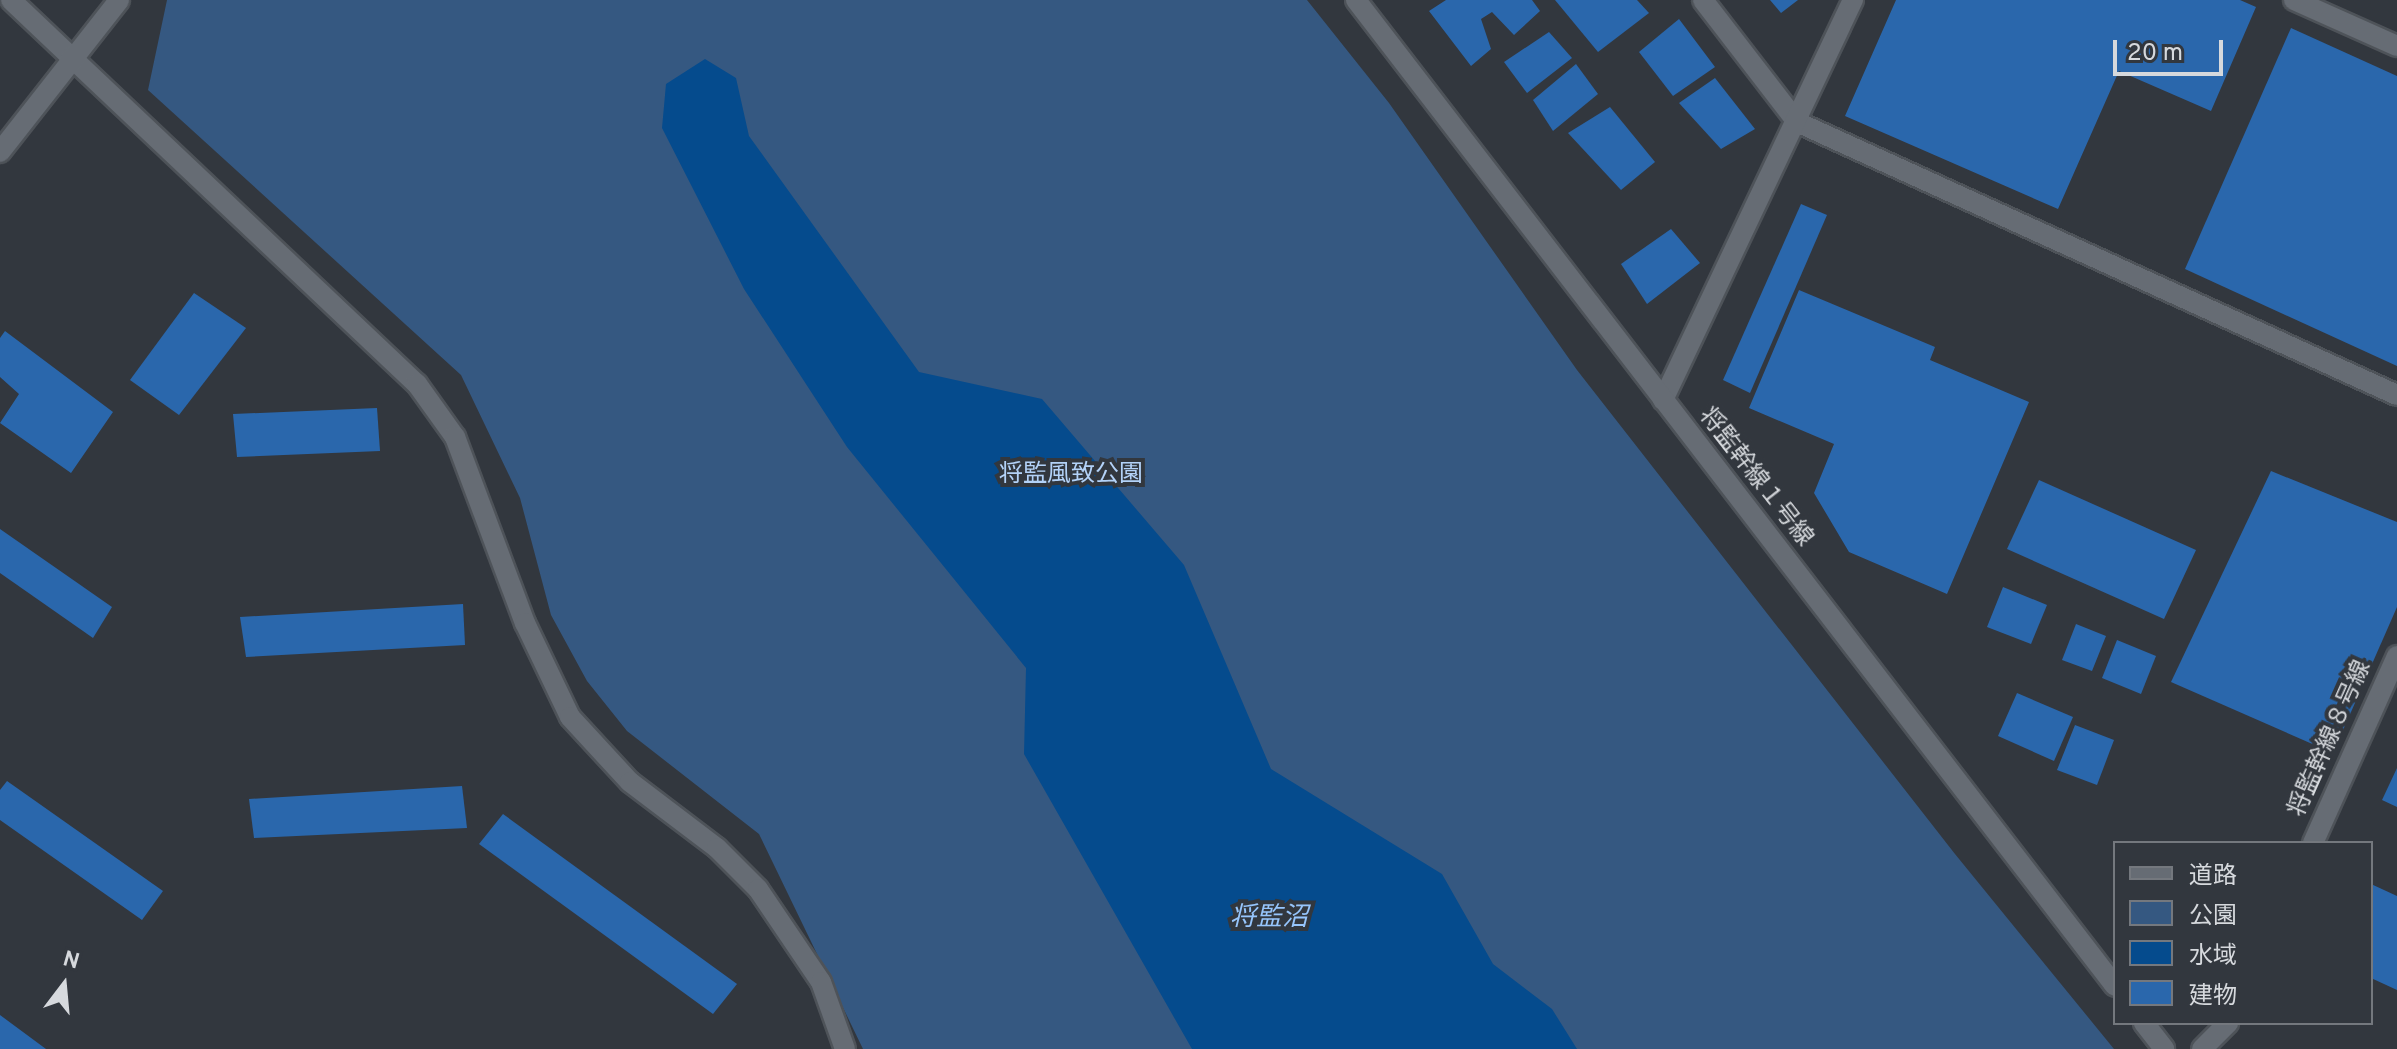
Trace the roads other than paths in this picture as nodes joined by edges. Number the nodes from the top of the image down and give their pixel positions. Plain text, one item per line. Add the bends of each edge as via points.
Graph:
1 (11, 0) edge
2 (119, 0) edge
3 (1356, 0) edge
4 (1703, 0) edge
5 (1853, 0) edge
6 (2294, 0) edge
7 (2397, 46) edge
8 (71, 57) junction
9 (1797, 122) junction
10 (0, 152) edge
11 (2397, 395) edge
12 (1663, 400) junction
13 (2397, 656) edge
14 (2314, 841) edge
15 (2113, 983) edge
16 (2146, 1025) edge
17 (2226, 1025) edge
18 (845, 1049) edge
19 (2164, 1049) edge
20 (2202, 1049) edge

1 - 8 street
2 - 8 street
3 - 12 street, 将監幹線１号線
4 - 9 street
5 - 9 street
6 - 7 street
8 - 10 street
8 - 18 street via 417,384 455,437 525,623 570,717 630,782 717,848 758,889 821,982
9 - 11 street
9 - 12 street
12 - 15 street, 将監幹線１号線
13 - 14 street, 将監幹線８号線
16 - 19 street
17 - 20 street

